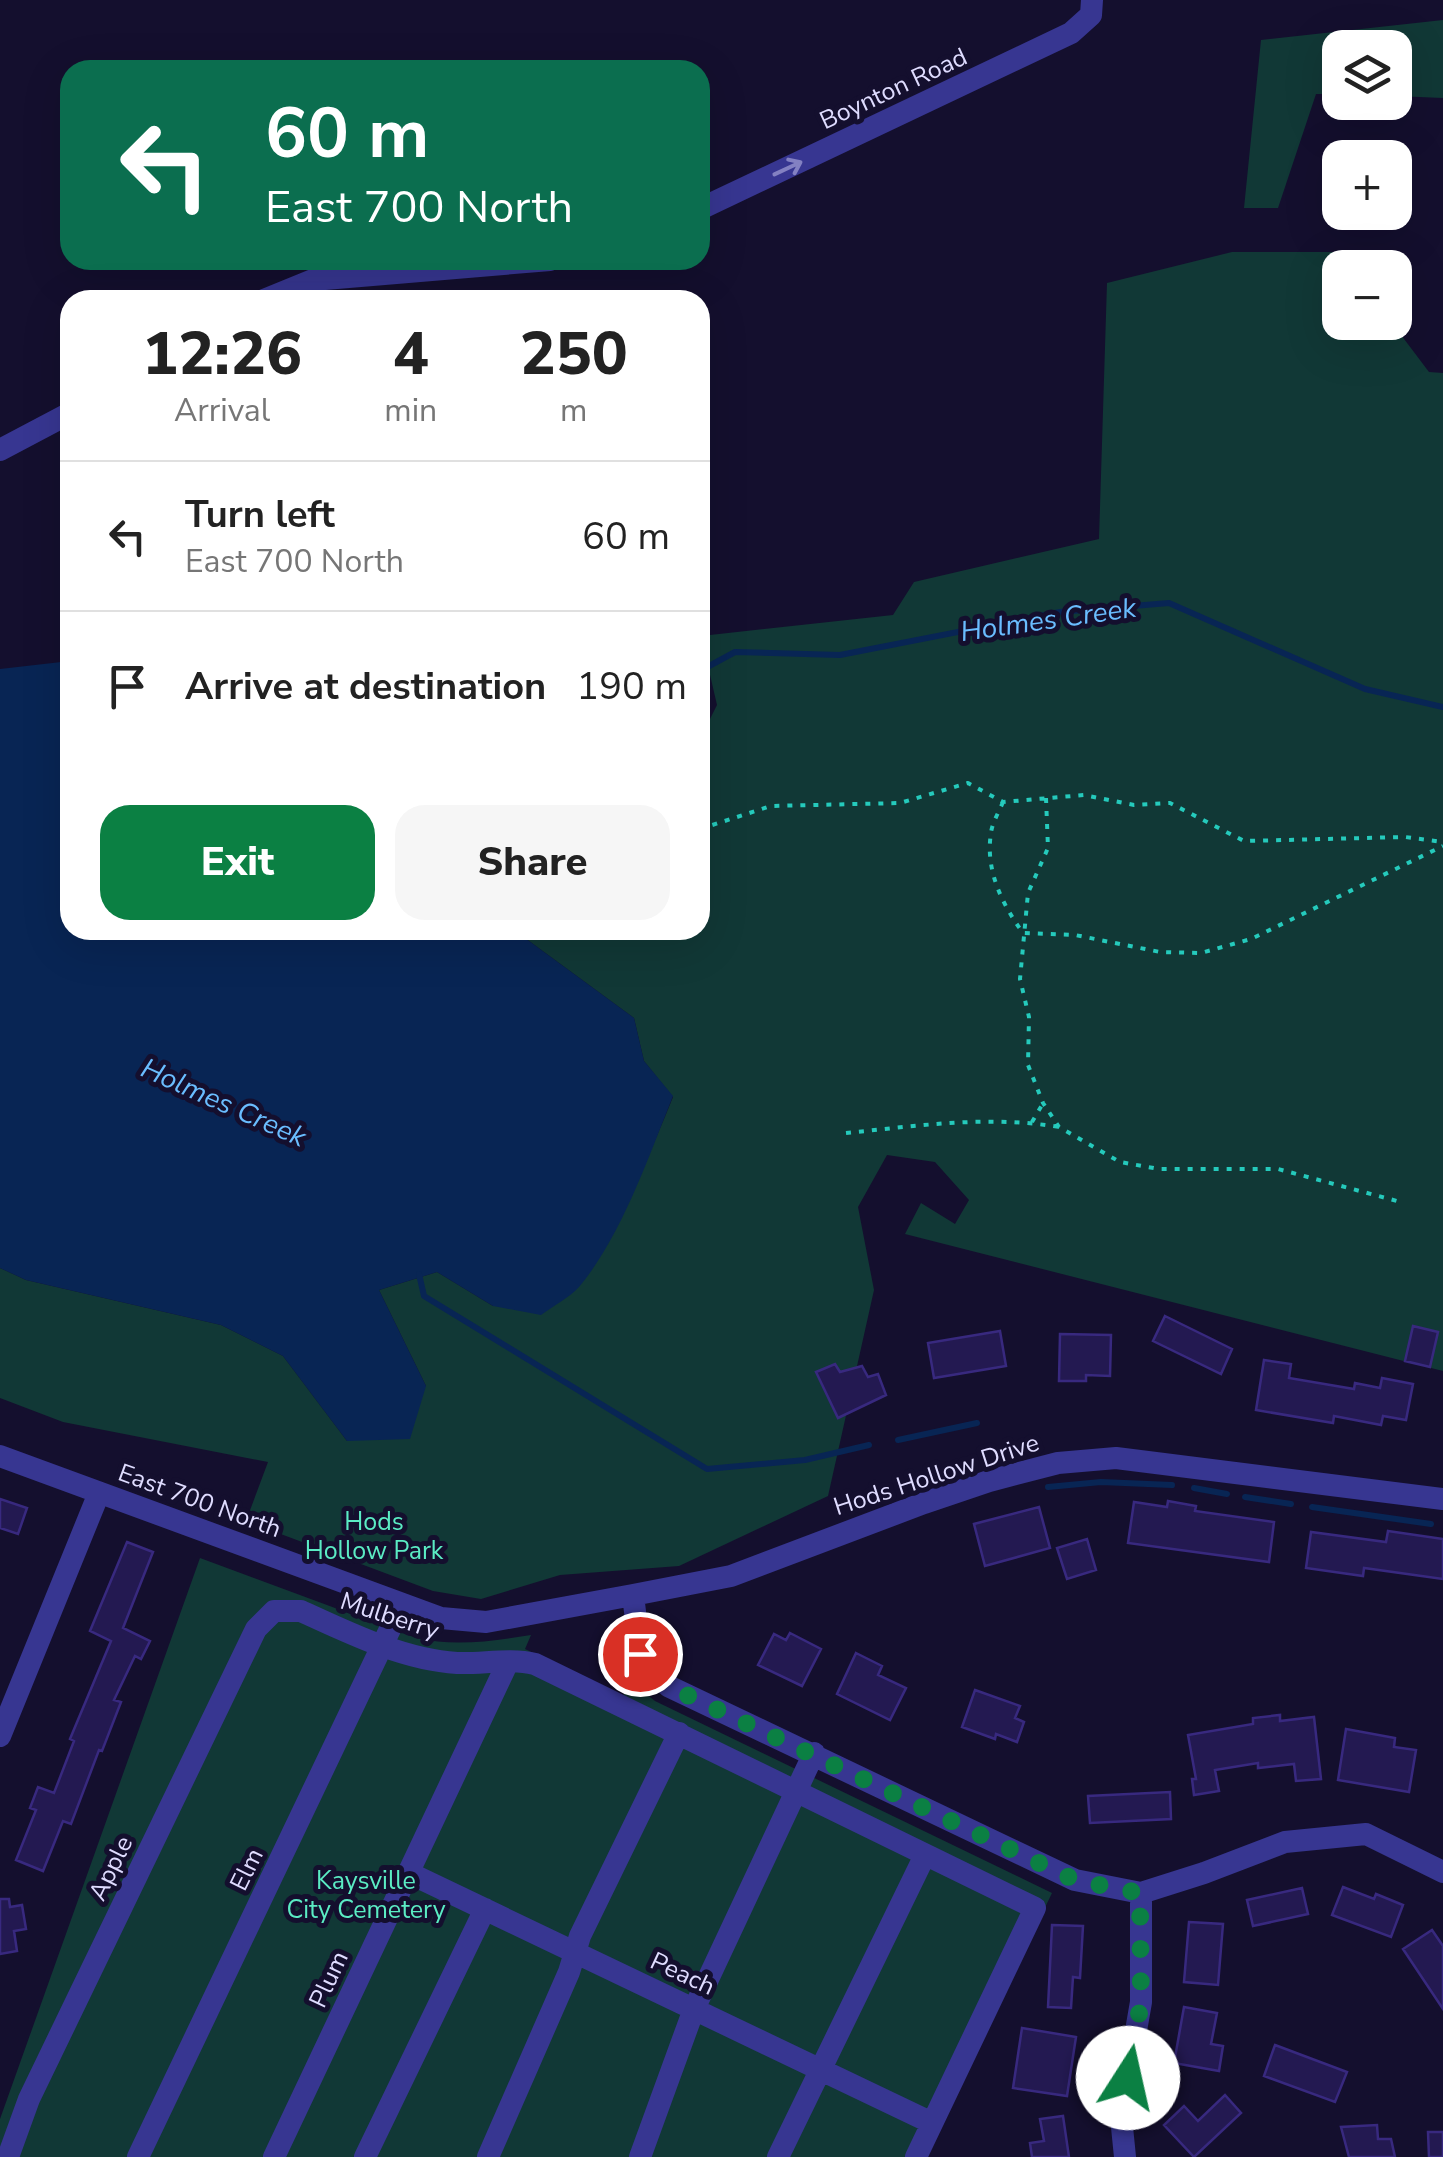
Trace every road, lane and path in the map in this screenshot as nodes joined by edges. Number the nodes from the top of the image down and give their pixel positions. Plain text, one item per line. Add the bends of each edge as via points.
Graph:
1 (1092, 0) edge
2 (710, 204) edge
3 (445, 270) edge
4 (288, 290) edge
5 (60, 418) edge
6 (0, 450) edge
7 (1046, 798) junction
8 (1003, 802) junction
9 (710, 826) edge
10 (1443, 844) edge
11 (1023, 933) junction
12 (1043, 1103) junction
13 (1032, 1122) junction
14 (1059, 1127) junction
15 (846, 1133) dead end
16 (1397, 1201) dead end
17 (0, 1456) edge
18 (98, 1492) junction
19 (1443, 1498) edge
20 (633, 1594) junction
21 (402, 1604) junction
22 (274, 1611) joint
23 (384, 1646) junction
24 (508, 1662) junction
25 (679, 1733) junction
26 (0, 1736) edge
27 (814, 1753) junction
28 (796, 1790) junction
29 (925, 1855) junction
30 (1443, 1872) edge
31 (410, 1873) junction
32 (1140, 1893) junction
33 (485, 1909) junction
34 (576, 1954) junction
35 (694, 2009) junction
36 (821, 2070) junction
37 (932, 2123) junction
38 (8, 2157) edge
39 (138, 2157) edge
40 (274, 2157) edge
41 (365, 2157) edge
42 (488, 2157) edge
43 (640, 2157) edge
44 (778, 2157) edge
45 (916, 2157) edge
46 (1125, 2157) edge

2 -> 1 street, Boynton Road via 1071,34 1090,15
3 - 4 street via 313,280
5 - 6 street
7 - 8 path
7 - 10 path via 1170,803 1244,840 1405,837
7 - 11 path via 1048,848 1028,893
8 - 9 path via 968,783 900,803 771,806
8 - 11 path via 991,833 994,881
10 - 11 path via 1251,939 1202,953
11 - 12 path via 1028,1064
12 - 13 path
12 - 14 path
13 - 14 path
13 - 15 path via 932,1122
14 - 16 path via 1120,1162 1278,1169
17 - 18 street, East 700 North
18 - 21 street, East 700 North
18 - 26 street
19 - 20 street, Hods Hollow Drive via 1116,1458 1058,1463 940,1498 731,1576
20 - 21 street, East 700 North via 486,1622 441,1618
20 - 27 street via 640,1654 668,1686
21 - 23 street, Elm
22 - 23 street, Mulberry via 301,1612
22 - 38 street, Apple via 256,1629 29,2098
23 - 24 street, Mulberry via 454,1663
23 - 39 street, Elm
24 - 25 street, Mulberry via 536,1664
24 - 31 street, Plum
25 - 28 street, Mulberry
25 - 34 street
27 - 28 street
27 - 32 street via 1075,1880
28 - 29 street, Mulberry
28 - 35 street
29 - 36 street
29 - 37 street, Mulberry via 1035,1908
30 - 32 street via 1366,1834 1285,1842
31 - 33 street, Peach
31 - 40 street, Plum
32 - 46 street via 1141,2002 1121,2117
33 - 34 street, Peach
33 - 41 street
34 - 35 street, Peach
34 - 42 street
35 - 36 street, Peach
35 - 43 street
36 - 37 street, Peach
36 - 44 street
37 - 45 street

